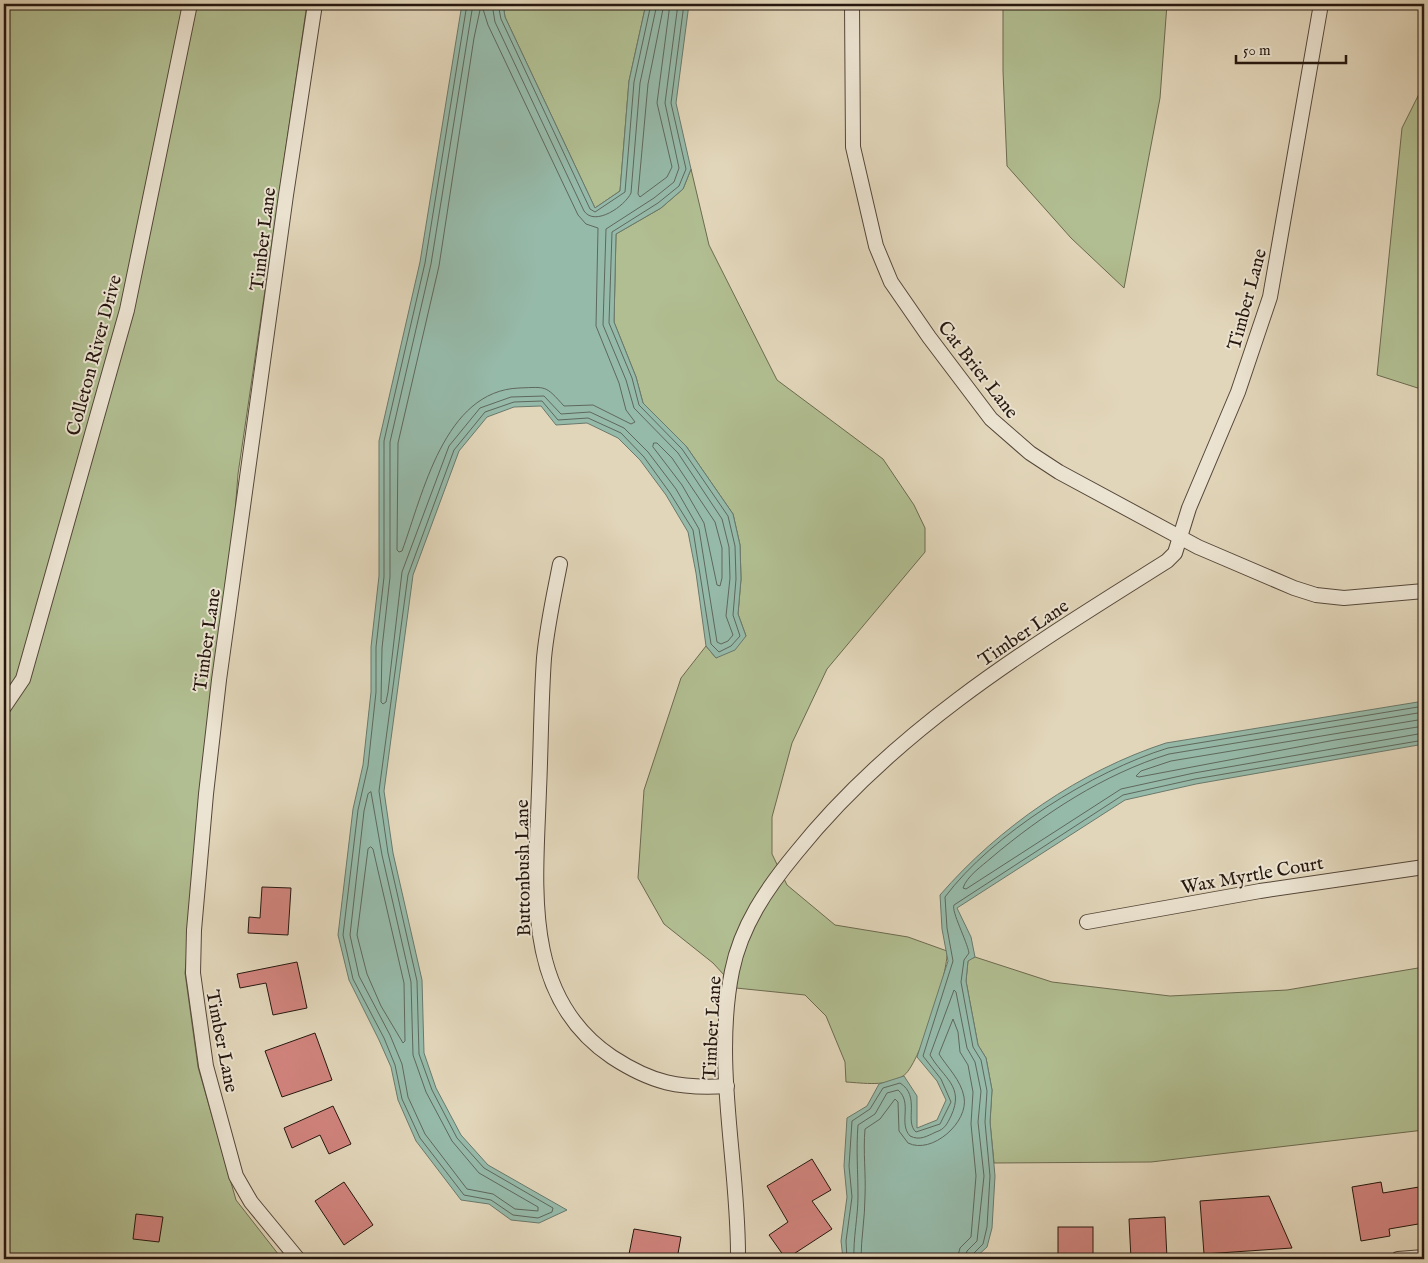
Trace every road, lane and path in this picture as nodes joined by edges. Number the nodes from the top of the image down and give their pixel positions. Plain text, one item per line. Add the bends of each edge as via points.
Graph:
1 (190, 4) edge
2 (315, 4) edge
3 (852, 4) edge
4 (1320, 4) edge
5 (1180, 538) junction
6 (560, 564) dead end
7 (1424, 591) edge
8 (4, 706) edge
9 (1424, 867) edge
10 (1087, 922) dead end
11 (726, 1086) junction
12 (1424, 1257) edge
13 (298, 1259) edge
14 (738, 1259) edge
15 (1398, 1259) edge

1 - 8 street, Colleton River Drive via 127,310 23,679
2 - 13 street, Timber Lane via 219,680 192,973 206,1066 236,1176 250,1202
3 - 5 street, Cat Brier Lane via 853,147 876,246 891,282 974,399 1006,433 1059,472
4 - 5 street, Timber Lane via 1270,297 1238,392
5 - 7 street, Cat Brier Lane via 1316,595 1344,598
5 - 11 street, Timber Lane via 1175,553 1167,561 1050,634 913,733 859,781 804,842 754,911 738,947 726,1022
6 - 11 street, Buttonbush Lane via 545,655 537,856 538,924 548,974 563,1007 577,1025 593,1042 623,1064 674,1085 696,1088
9 - 10 street, Wax Myrtle Court via 1260,891
11 - 14 street, Timber Lane
12 - 15 street

